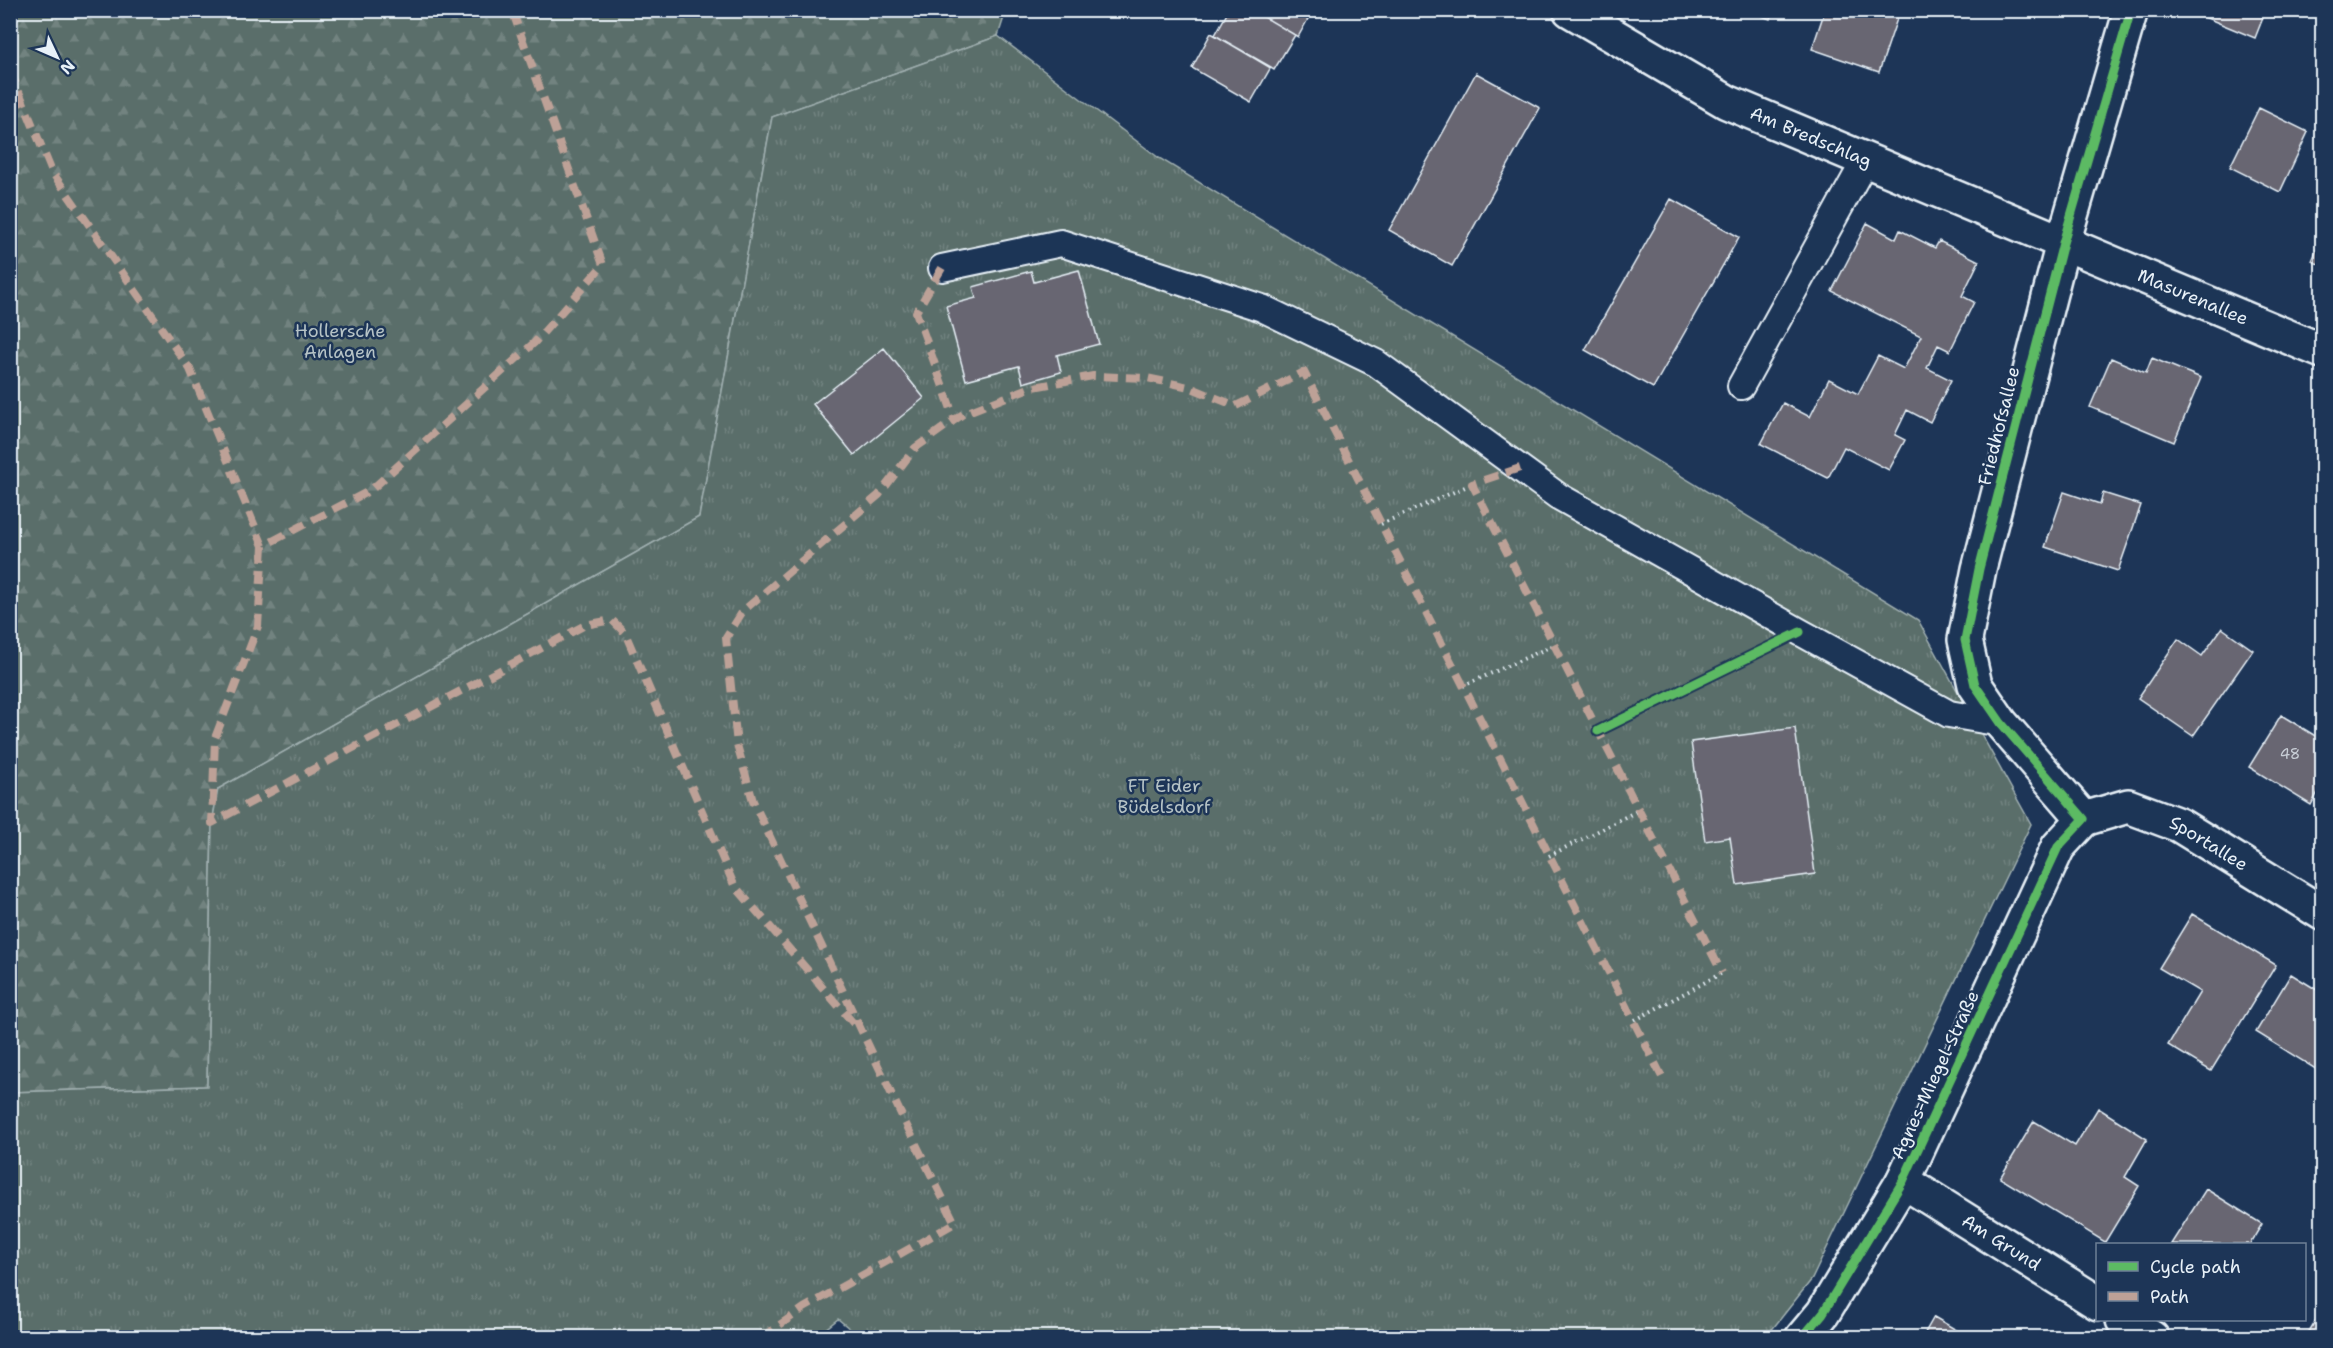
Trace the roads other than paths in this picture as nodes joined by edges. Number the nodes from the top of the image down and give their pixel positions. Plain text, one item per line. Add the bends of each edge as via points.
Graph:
1 (1570, 10) edge
2 (2131, 10) edge
3 (1866, 159) junction
4 (2063, 243) junction
5 (942, 268) dead end
6 (2322, 351) edge
7 (1741, 386) dead end
8 (2001, 723) junction
9 (2084, 819) junction
10 (2322, 913) edge
11 (1903, 1181) junction
12 (2096, 1303) edge
13 (2125, 1321) edge
14 (1802, 1338) edge
15 (2152, 1338) edge

1 - 3 street, Am Bredschlag via 1727,102
2 - 4 street, Friedhofsallee
3 - 4 street, Am Bredschlag
3 - 7 lane
4 - 6 street, Masurenallee
4 - 8 street, Friedhofsallee via 1979,569 1965,640 1975,684
5 - 8 lane via 1061,243 1262,308 1376,363 1558,496 1790,627 1949,714
8 - 9 street, Friedhofsallee
9 - 10 street, Sportallee via 2128,806 2179,825
9 - 11 street, Agnes-Miegel-Straße via 2058,847
11 - 12 street, Am Grund
11 - 14 street, Agnes-Miegel-Straße via 1823,1313
13 - 15 street

